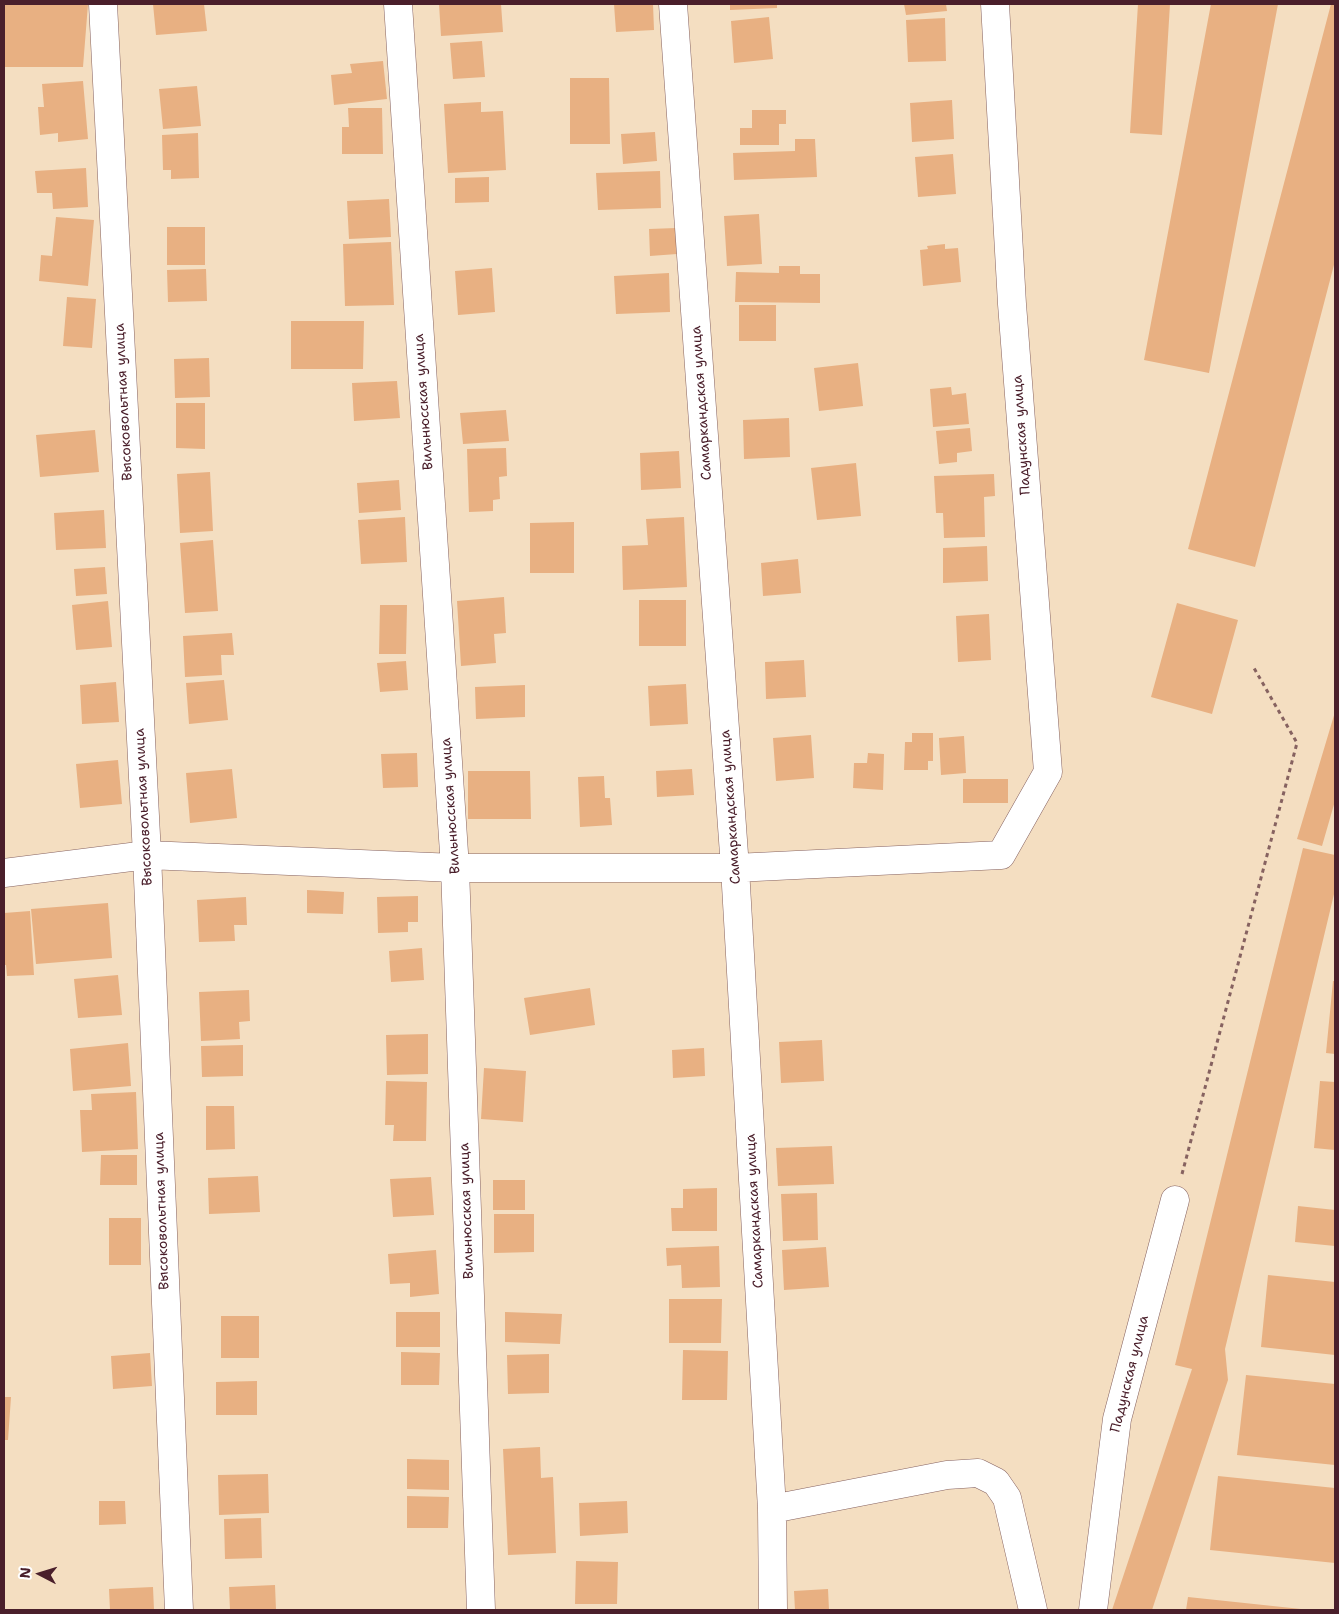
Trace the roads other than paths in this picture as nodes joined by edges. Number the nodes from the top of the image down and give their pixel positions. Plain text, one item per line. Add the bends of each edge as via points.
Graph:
1 (103, 4) edge
2 (398, 4) edge
3 (673, 4) edge
4 (995, 4) edge
5 (147, 855) junction
6 (455, 868) junction
7 (735, 868) junction
8 (4, 872) edge
9 (1176, 1200) road end
10 (772, 1509) junction
11 (179, 1610) edge
12 (482, 1610) edge
13 (774, 1610) edge
14 (1033, 1610) edge
15 (1093, 1610) edge

1 - 5 street, Высоковольтная улица
2 - 6 street, Вильнюсская улица
3 - 7 street, Самаркандская улица
4 - 7 street, Падунская улица via 1012,304 1048,772 1001,855
5 - 6 street
5 - 8 street
5 - 11 street, Высоковольтная улица
6 - 7 street
6 - 12 street, Вильнюсская улица
7 - 10 street, Самаркандская улица
9 - 15 street, Падунская улица via 1117,1419
10 - 13 street, Самаркандская улица
10 - 14 street via 947,1475 978,1472 996,1482 1007,1498

